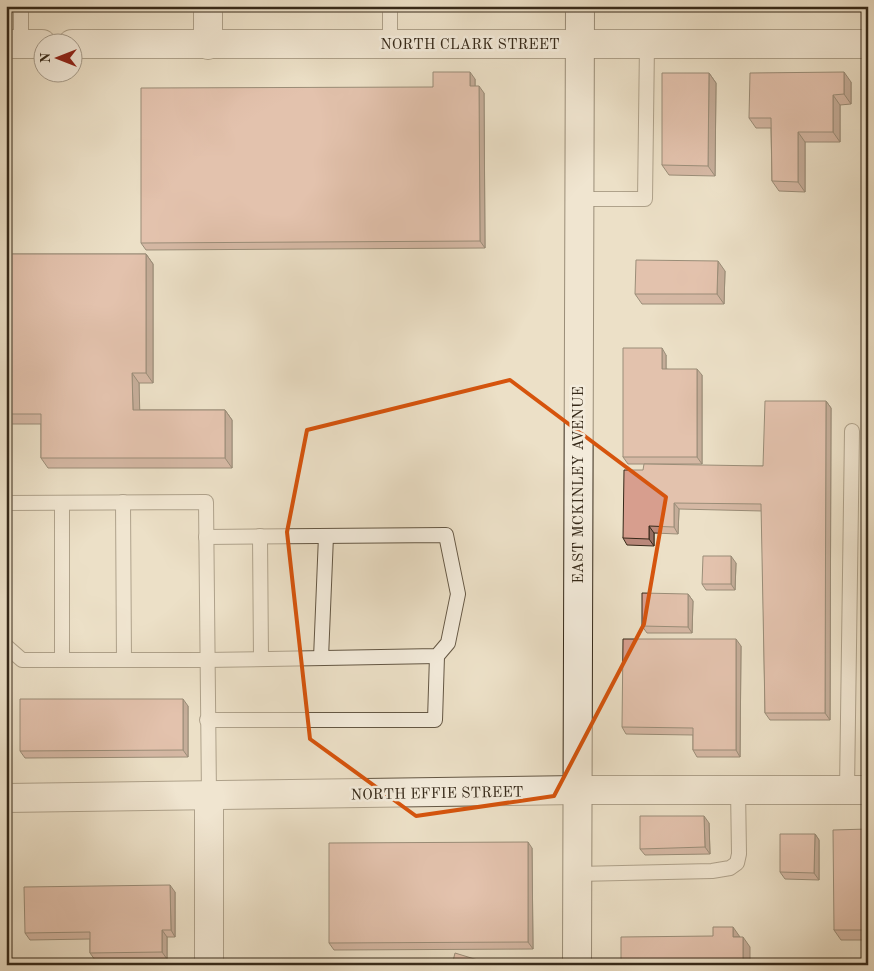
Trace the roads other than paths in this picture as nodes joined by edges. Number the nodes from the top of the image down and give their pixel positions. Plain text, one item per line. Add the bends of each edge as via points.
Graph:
1 (21, 6) edge
2 (208, 6) edge
3 (390, 6) edge
4 (580, 6) edge
5 (23, 44) edge
6 (82, 44) edge
7 (390, 44) junction
8 (580, 44) junction
9 (647, 44) junction
10 (868, 44) edge
11 (208, 45) junction
12 (579, 199) junction
13 (852, 432) dead end
14 (123, 502) junction
15 (6, 503) edge
16 (62, 503) junction
17 (260, 536) junction
18 (326, 536) junction
19 (206, 537) junction
20 (6, 646) edge
21 (437, 656) junction
22 (321, 658) junction
23 (261, 659) junction
24 (62, 660) junction
25 (124, 660) junction
26 (206, 660) junction
27 (207, 720) junction
28 (738, 789) junction
29 (577, 790) junction
30 (857, 790) edge
31 (209, 796) junction
32 (6, 798) edge
33 (577, 874) junction
34 (208, 965) edge
35 (577, 965) edge

1 - 5 lane
2 - 11 street
3 - 7 lane
4 - 8 street, EAST MCKINLEY AVENUE
6 - 11 street, NORTH CLARK STREET
7 - 8 street, NORTH CLARK STREET
7 - 11 street, NORTH CLARK STREET
8 - 9 street, NORTH CLARK STREET
8 - 12 street, EAST MCKINLEY AVENUE
9 - 10 street, NORTH CLARK STREET
9 - 12 lane via 646,199
12 - 29 street, EAST MCKINLEY AVENUE
13 - 30 lane
14 - 16 lane
14 - 19 lane via 206,502
14 - 25 lane
15 - 16 lane
16 - 24 lane
17 - 18 lane
17 - 19 lane
17 - 23 lane
18 - 21 lane via 446,535 458,594 448,643
18 - 22 lane
19 - 26 lane
20 - 24 lane via 22,660
21 - 22 lane
21 - 27 lane via 435,720
22 - 23 lane
23 - 26 lane
24 - 25 lane
25 - 26 lane
26 - 27 lane
27 - 31 lane
28 - 29 street, NORTH EFFIE STREET
28 - 30 street, NORTH EFFIE STREET
28 - 33 lane via 739,854 737,863 730,868
29 - 31 street, NORTH EFFIE STREET
29 - 33 street, EAST MCKINLEY AVENUE
31 - 32 street, NORTH EFFIE STREET
31 - 34 street
33 - 35 street, EAST MCKINLEY AVENUE

